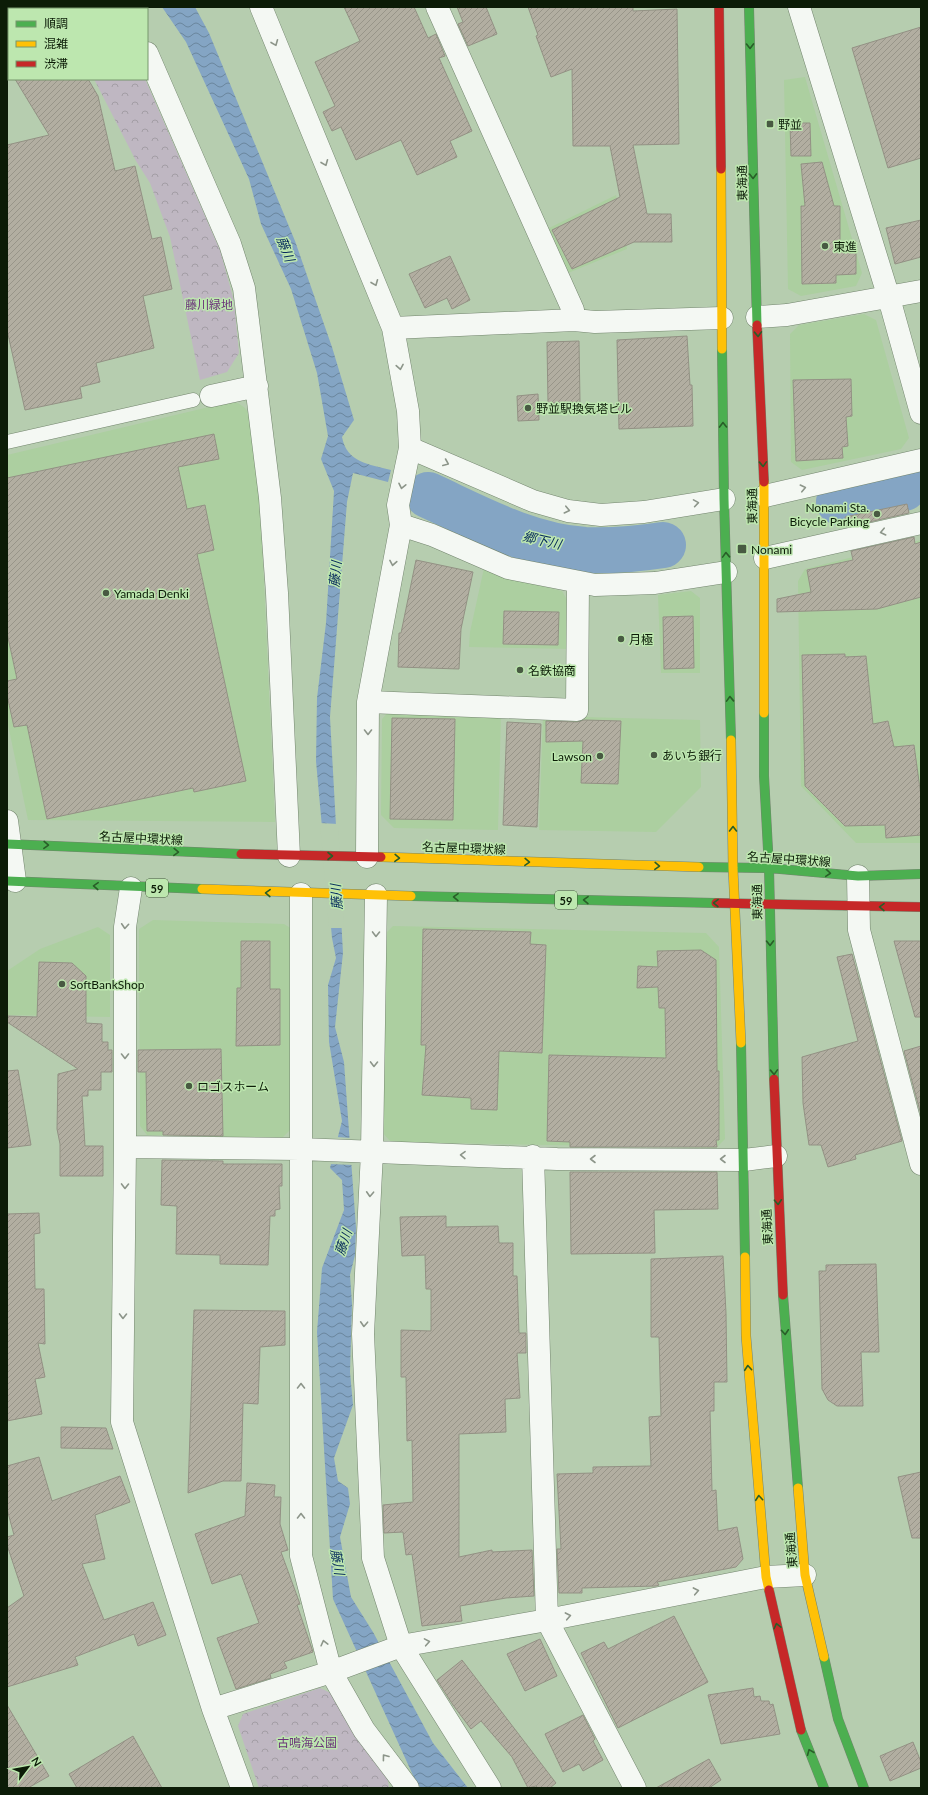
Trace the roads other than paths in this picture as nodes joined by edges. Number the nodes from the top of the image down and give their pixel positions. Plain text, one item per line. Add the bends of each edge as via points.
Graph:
1 (261, 7) edge
2 (437, 7) edge
3 (719, 7) edge
4 (749, 7) edge
5 (799, 7) edge
6 (148, 54) edge
7 (921, 291) edge
8 (889, 298) junction
9 (757, 317) junction
10 (722, 318) junction
11 (574, 320) junction
12 (393, 328) junction
13 (257, 386) junction
14 (202, 398) joint
15 (921, 413) edge
16 (7, 442) edge
17 (410, 448) junction
18 (921, 460) edge
19 (765, 496) junction
20 (724, 499) junction
21 (921, 523) edge
22 (401, 525) junction
23 (765, 558) junction
24 (726, 572) junction
25 (578, 583) junction
26 (368, 702) junction
27 (7, 821) edge
28 (8, 844) edge
29 (296, 856) junction
30 (362, 857) junction
31 (733, 868) junction
32 (769, 868) junction
33 (921, 874) edge
34 (858, 876) junction
35 (11, 881) edge
36 (131, 888) junction
37 (304, 894) junction
38 (370, 895) junction
39 (734, 903) junction
40 (769, 904) junction
41 (858, 906) junction
42 (921, 907) edge
43 (125, 1147) junction
44 (306, 1149) junction
45 (366, 1152) junction
46 (534, 1156) junction
47 (776, 1156) junction
48 (744, 1160) junction
49 (921, 1164) edge
50 (805, 1575) junction
51 (766, 1577) junction
52 (547, 1620) junction
53 (395, 1648) junction
54 (337, 1670) junction
55 (213, 1709) junction
56 (242, 1788) edge
57 (407, 1788) edge
58 (490, 1788) edge
59 (634, 1788) edge
60 (824, 1788) edge
61 (864, 1788) edge

1 -> 12 street
2 - 11 street via 572,310
3 - 10 main road, 東海通
4 -> 9 main road, 東海通
5 - 8 street
6 - 13 street via 230,244 244,288
7 - 8 street
8 - 9 street via 787,315
8 - 15 street
9 -> 19 main road, 東海通
10 - 11 street via 595,322
20 -> 10 main road, 東海通
11 - 12 street
12 -> 17 street via 408,411
13 - 14 street
13 - 29 street via 268,477
14 - 16 lane
17 -> 20 street via 533,501 568,511 601,515 644,512
17 -> 22 street via 398,505
19 -> 18 street
19 - 23 main road, 東海通
24 -> 20 main road, 東海通
21 -> 23 street
22 - 25 street via 432,535 508,568
22 -> 26 street
23 - 32 main road, 東海通 via 764,776
24 - 25 street via 655,583 595,586
31 -> 24 main road, 東海通
25 - 26 street via 577,710
26 -> 30 street
27 - 28 street
28 -> 29 main road, 名古屋中環状線
28 - 35 street
29 -> 30 main road, 名古屋中環状線
30 -> 31 main road, 名古屋中環状線
31 - 32 main road, 名古屋中環状線
31 - 39 main road, 東海通
32 -> 34 main road, 名古屋中環状線
32 - 40 main road, 東海通
33 - 34 main road, 名古屋中環状線
34 - 41 street
36 -> 35 main road, 59
37 -> 36 main road, 59
36 -> 43 street via 125,927
37 - 38 main road, 59
37 - 44 street
39 -> 38 main road, 59
38 -> 45 street
39 - 40 main road, 59
39 - 48 main road, 東海通 via 739,972
40 - 41 main road, 59
40 -> 47 main road, 東海通
42 -> 41 main road, 59
41 - 49 street via 859,930
43 - 44 street
43 -> 55 street via 122,1422
44 - 45 street
54 -> 44 street via 301,1556
46 -> 45 street
45 -> 53 street via 363,1334 373,1558
48 -> 46 street via 557,1159
46 - 52 street
47 - 48 street
47 -> 50 main road, 東海通 via 785,1333
51 -> 48 main road, 東海通 via 746,1336
50 - 51 street
50 - 61 main road, 東海通 via 838,1719
52 -> 51 street
60 -> 51 main road, 東海通 via 801,1730
53 -> 52 street
52 - 59 street
53 - 54 street
53 - 58 street
54 - 55 street
57 -> 54 street via 364,1730
55 - 56 street

